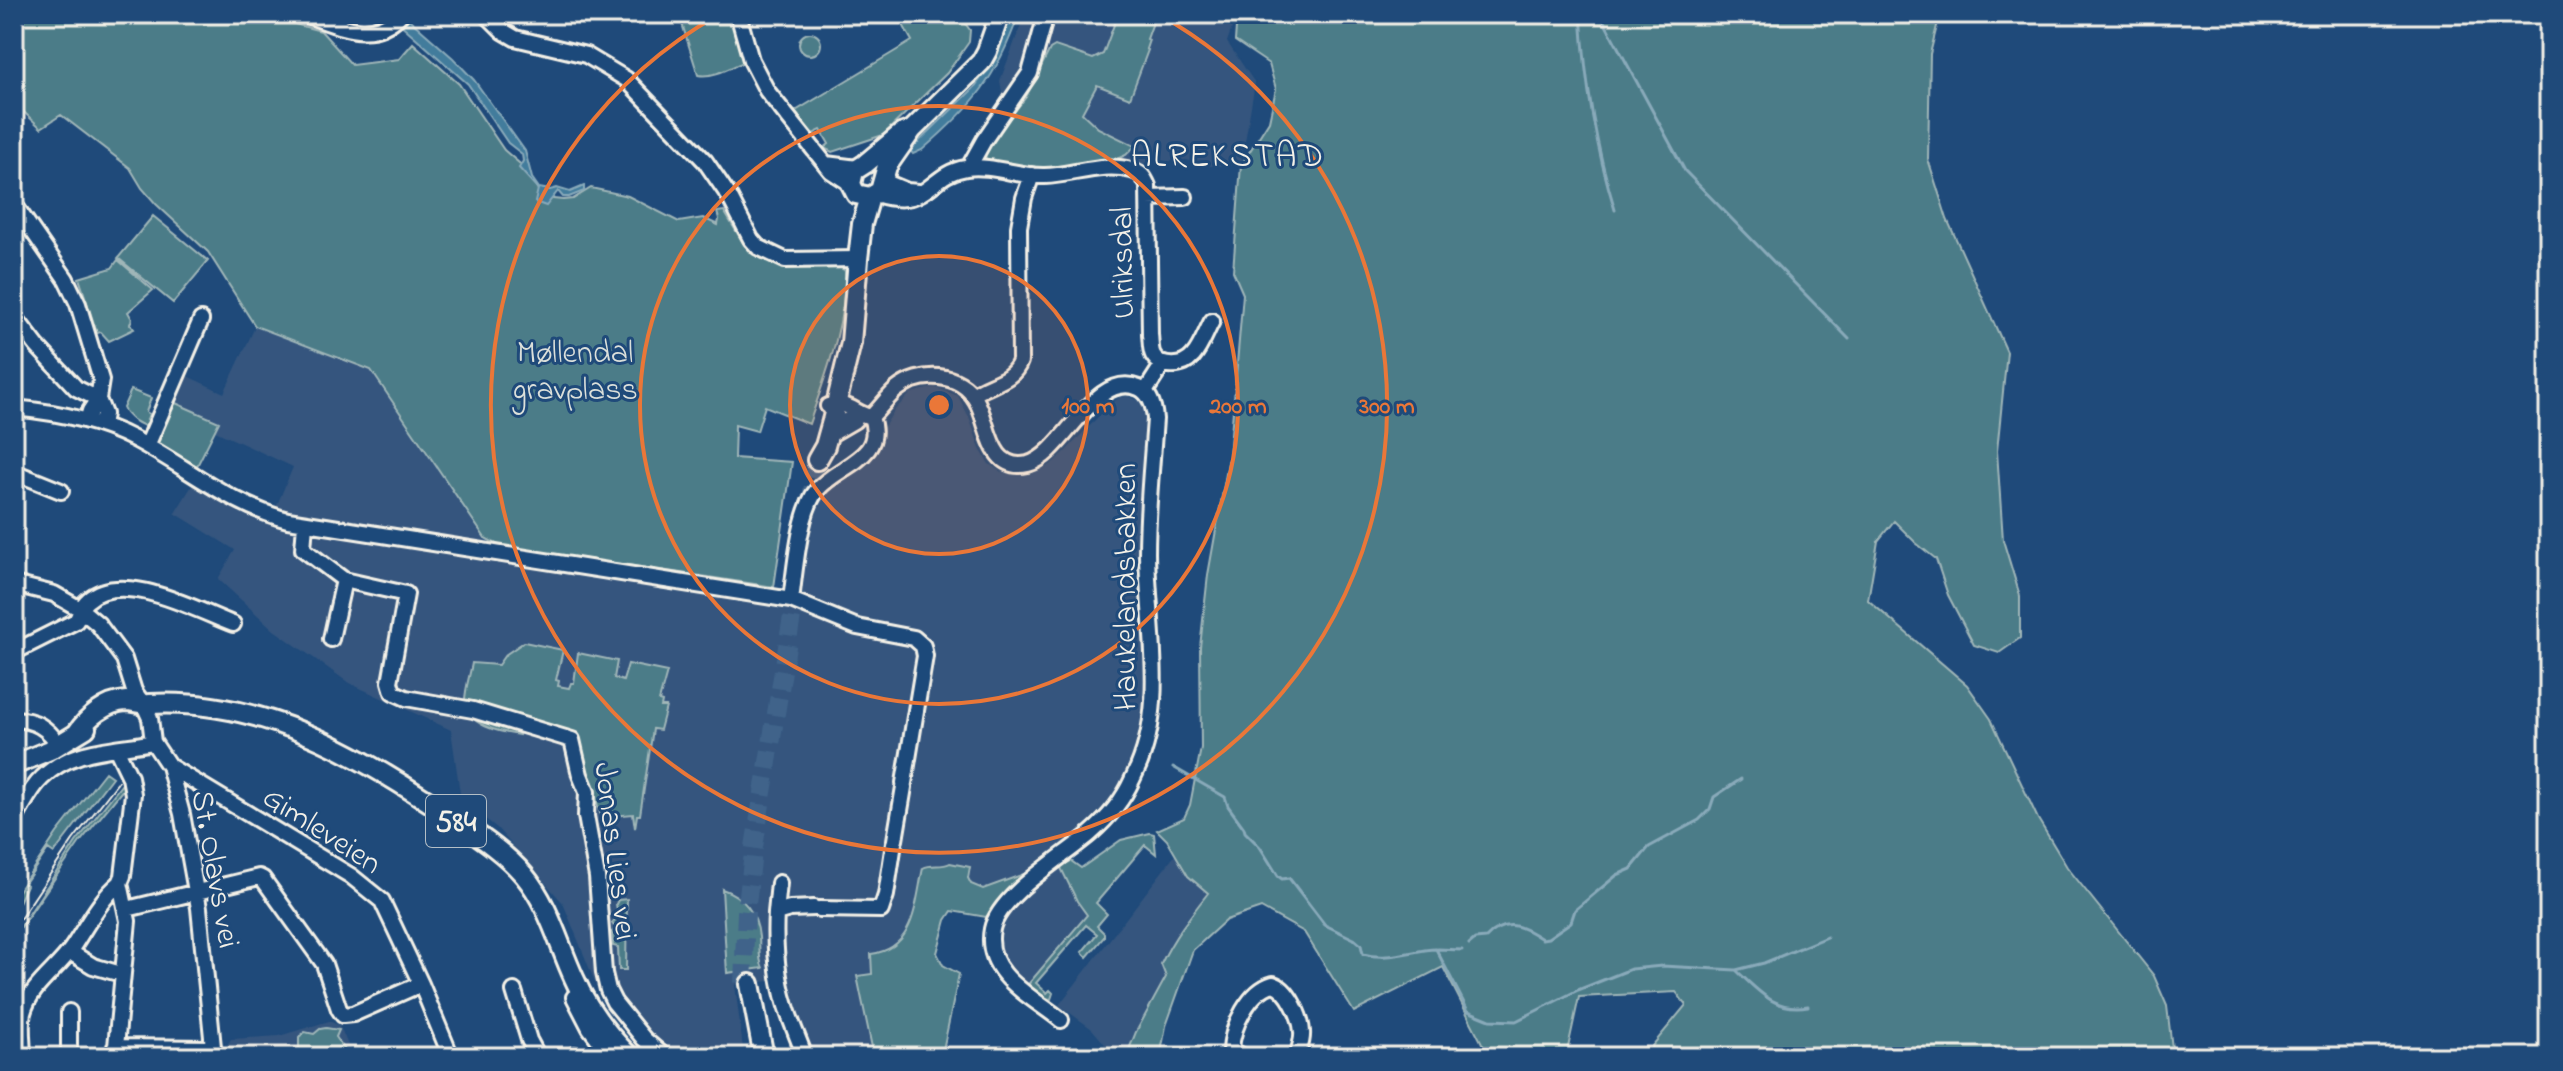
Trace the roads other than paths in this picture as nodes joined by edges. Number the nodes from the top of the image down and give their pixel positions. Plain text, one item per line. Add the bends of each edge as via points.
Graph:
1 (303, 14) edge
2 (486, 14) edge
3 (738, 14) edge
4 (398, 17) edge
5 (997, 21) edge
6 (1043, 26) dead end
7 (969, 167) junction
8 (1032, 175) junction
9 (867, 182) junction
10 (1185, 197) dead end
11 (1148, 198) junction
12 (14, 204) edge
13 (858, 259) junction
14 (14, 316) edge
15 (201, 320) dead end
16 (1212, 321) dead end
17 (1163, 364) junction
18 (1145, 392) junction
19 (973, 395) junction
20 (98, 399) junction
21 (14, 408) edge
22 (845, 416) junction
23 (95, 423) junction
24 (147, 446) junction
25 (14, 472) edge
26 (61, 491) dead end
27 (305, 524) junction
28 (344, 580) junction
29 (14, 584) edge
30 (791, 600) junction
31 (80, 609) junction
32 (233, 624) dead end
33 (331, 639) dead end
34 (14, 652) edge
35 (144, 705) junction
36 (14, 719) edge
37 (153, 742) junction
38 (59, 745) junction
39 (116, 748) junction
40 (14, 765) edge
41 (169, 766) junction
42 (14, 820) edge
43 (120, 883) junction
44 (779, 883) dead end
45 (197, 892) junction
46 (127, 909) junction
47 (776, 913) junction
48 (70, 952) junction
49 (114, 972) dead end
50 (421, 984) junction
51 (514, 991) dead end
52 (582, 993) junction
53 (69, 1012) dead end
54 (1061, 1020) dead end
55 (115, 1052) edge
56 (214, 1053) edge
57 (23, 1057) edge
58 (69, 1057) edge
59 (451, 1057) edge
60 (538, 1057) edge
61 (612, 1057) edge
62 (630, 1057) edge
63 (665, 1057) edge
64 (753, 1057) edge
65 (764, 1057) edge
66 (805, 1057) edge
67 (1243, 1057) edge
68 (1297, 1057) edge

1 - 4 street via 364,32 383,29
2 - 13 street via 508,34 573,51 626,79 705,161 758,247 785,260
3 - 9 street via 751,60 767,91 826,164
5 - 9 main road via 984,56 912,130 901,134
6 - 7 street via 1030,73
7 - 8 street, Ulriksdal
7 - 9 street via 907,199
8 - 11 street, Ulriksdal via 1128,169 1144,178
8 - 19 street via 1019,227 1020,361 1008,378
9 - 13 main road
10 - 11 street
11 - 17 street, Ulriksdal via 1150,335 1154,356
12 - 20 street via 78,304 101,380
13 - 22 main road
14 - 20 street via 76,388
15 - 24 street
16 - 17 street via 1195,355 1178,365
17 - 18 street
18 - 19 street via 1124,385 1105,392 1042,456 1024,464 998,454
18 - 54 street, Haukelandsbakken via 1155,419 1147,551 1155,687 1149,738 1132,781 1106,818 1022,888 992,929 1001,970
19 - 22 street via 949,378 920,378
20 - 23 street via 104,414
21 - 23 street
22 - 30 street via 874,438 870,450 829,477 810,500
23 - 24 street
24 - 27 street via 254,509
25 - 26 street
27 - 28 street, Jonas Lies vei via 303,549
27 - 30 street
28 - 33 street
28 - 63 street, Jonas Lies vei via 406,594 390,682 393,692 574,742 587,792 608,990 634,1028
29 - 31 street, St. Olavs vei via 54,594
30 - 47 street via 839,622 914,638 925,656 881,910
31 - 32 street via 97,594 121,588
31 - 34 street via 69,625
31 - 35 street, St. Olavs vei via 112,641
35 - 37 street, St. Olavs vei
35 - 38 main road, 584 via 108,717
35 - 52 main road, 584 via 205,706 260,717 310,735 395,779 479,836 522,873 549,916
36 - 38 street via 42,726
37 - 39 street
37 - 41 street, St. Olavs vei
38 - 40 main road, 584
39 - 42 street via 60,763 35,786
39 - 43 street via 133,794
41 - 45 street, St. Olavs vei
41 - 50 street, Gimleveien via 373,893 389,913
43 - 46 street
43 - 48 street
44 - 47 street
45 - 46 street
45 - 50 street via 252,877 263,879 324,964 343,1015
45 - 56 street, St. Olavs vei
46 - 55 street
47 - 66 street via 779,977
48 - 49 street
48 - 57 street via 28,1000
50 - 59 street, Gimleveien
51 - 60 street
52 - 61 street via 574,997
52 - 62 main road, 584
53 - 58 street
55 - 56 street, St. Olavs vei via 162,1048
64 - 65 main road via 747,984
67 - 68 street via 1231,1050 1234,1030 1245,1009 1273,984 1287,994 1300,1024

